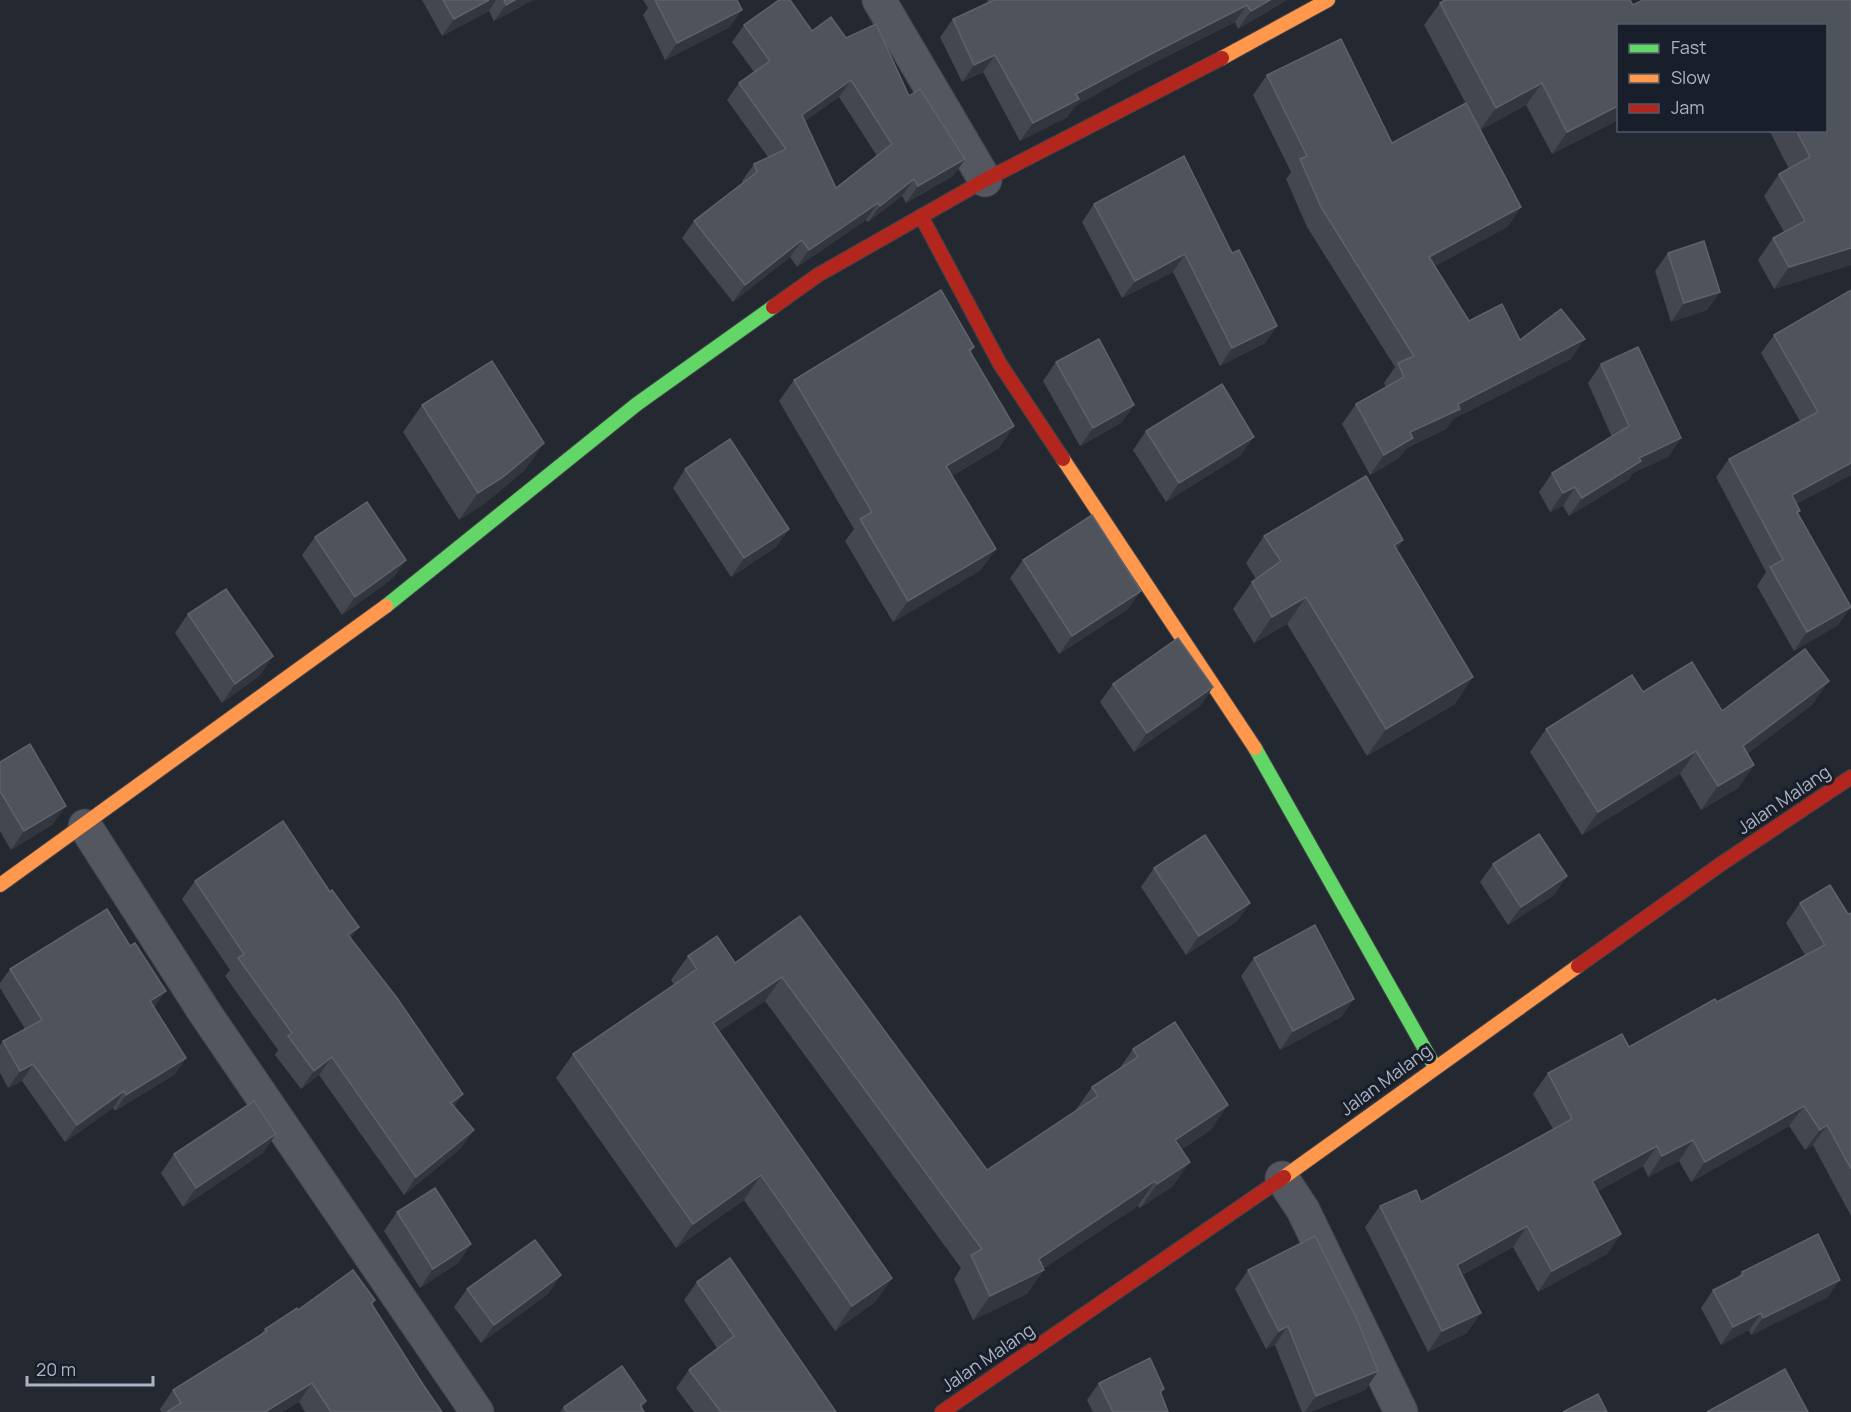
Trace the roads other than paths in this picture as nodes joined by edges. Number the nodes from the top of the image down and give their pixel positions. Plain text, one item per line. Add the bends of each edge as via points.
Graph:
1 (879, 0) edge
2 (1328, 0) edge
3 (985, 180) junction
4 (921, 216) junction
5 (1851, 777) edge
6 (85, 826) junction
7 (0, 885) edge
8 (1435, 1067) junction
9 (1282, 1179) junction
10 (477, 1412) edge
11 (942, 1412) edge
12 (1401, 1412) edge

1 - 3 street
2 - 3 street
3 - 4 street
4 - 6 street via 818,275 637,404 404,593
4 - 8 street via 1000,364 1260,756
5 - 8 street, Jalan Malang
6 - 7 street
6 - 10 street via 205,1013
8 - 9 street, Jalan Malang
9 - 11 street, Jalan Malang
9 - 12 street via 1303,1210

